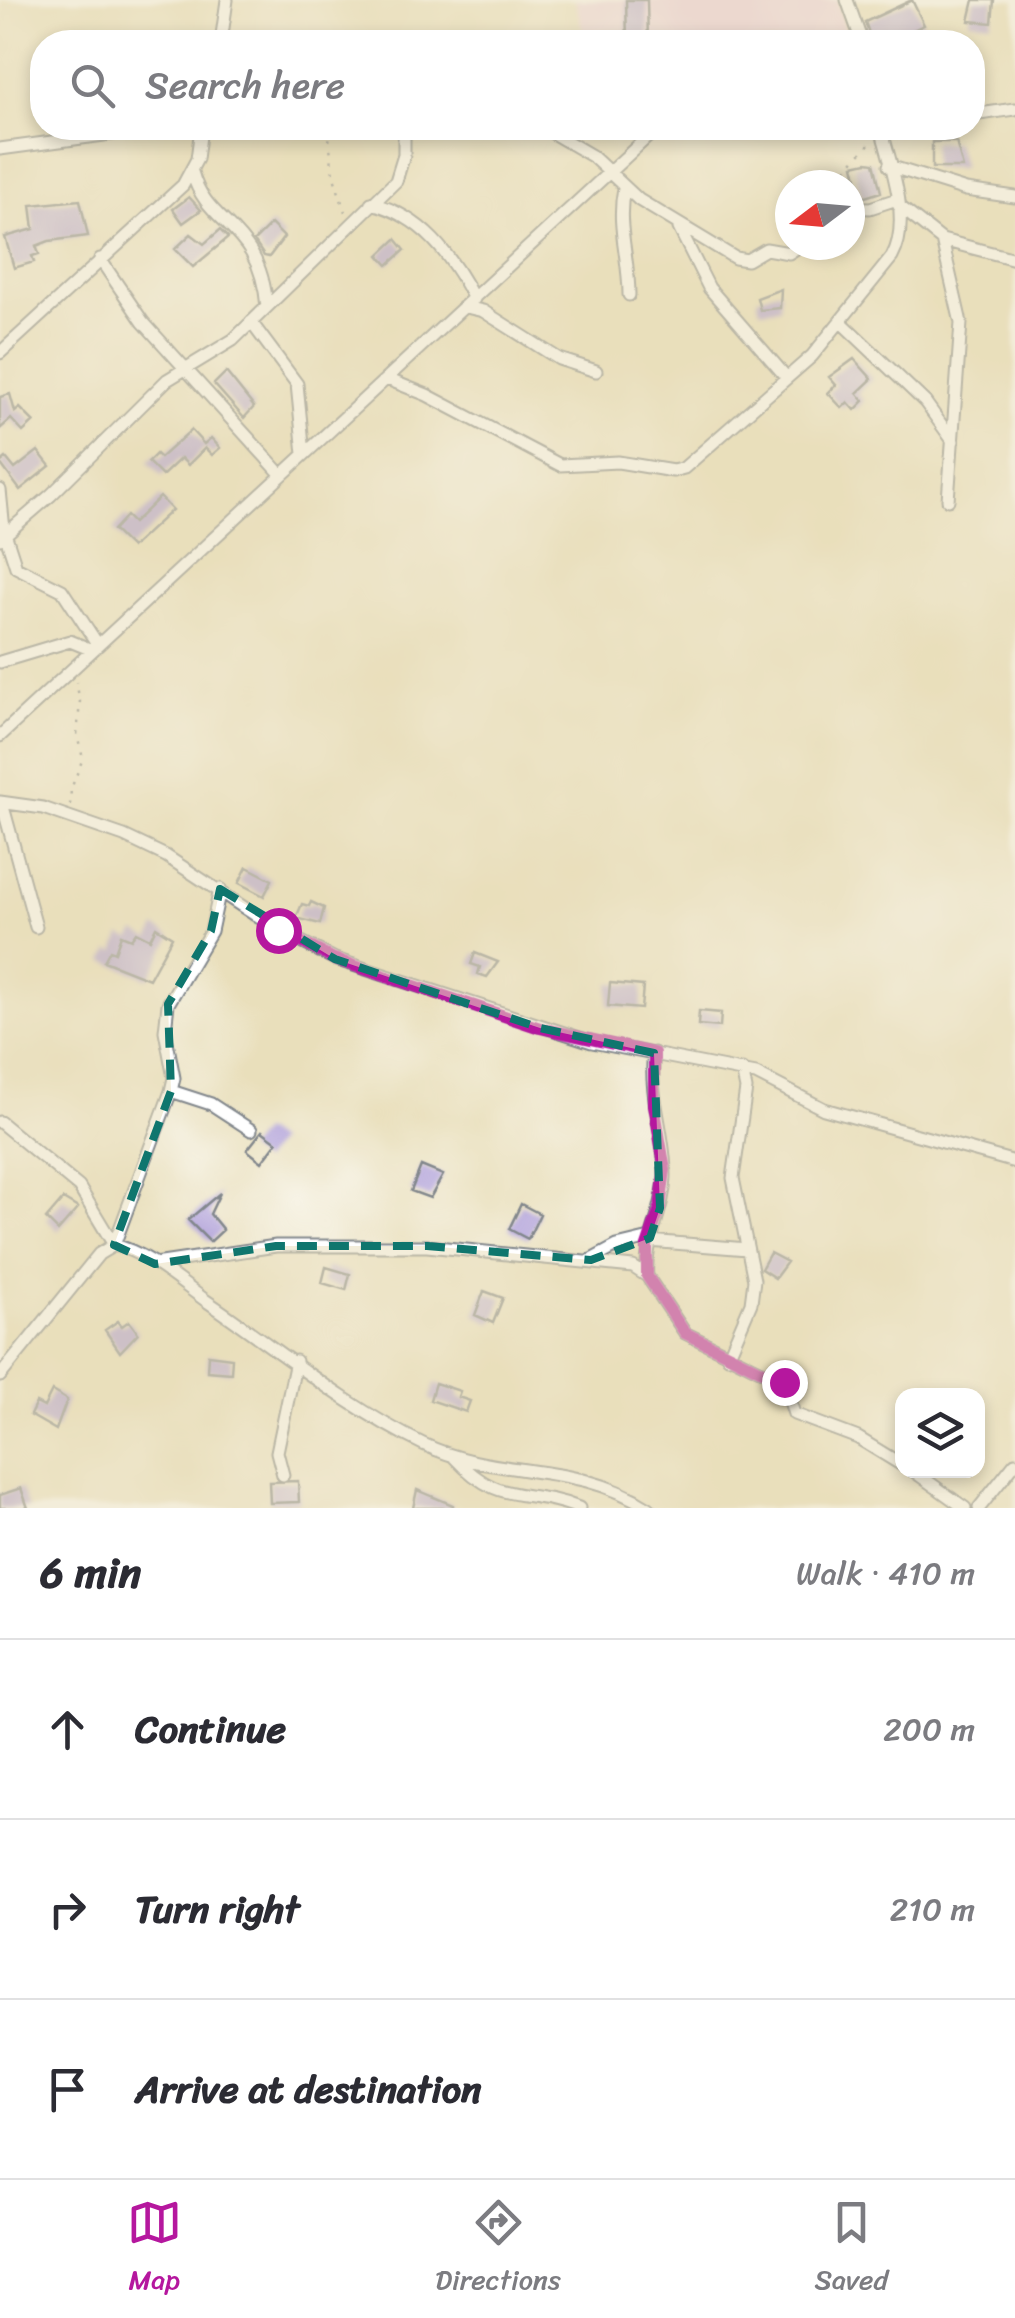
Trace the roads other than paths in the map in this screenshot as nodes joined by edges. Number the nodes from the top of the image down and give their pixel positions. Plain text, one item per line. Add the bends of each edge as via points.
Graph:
1 (227, 0) edge
2 (846, 0) edge
3 (223, 30) edge
4 (857, 30) edge
5 (1015, 109) edge
6 (985, 113) edge
7 (67, 140) edge
8 (198, 140) edge
9 (403, 140) edge
10 (565, 140) edge
11 (644, 140) edge
12 (884, 140) edge
13 (0, 149) edge
14 (890, 166) junction
15 (192, 172) junction
16 (609, 174) junction
17 (624, 188) junction
18 (1015, 198) edge
19 (898, 203) junction
20 (370, 204) junction
21 (865, 207) edge
22 (676, 224) junction
23 (942, 240) junction
24 (775, 251) edge
25 (100, 259) junction
26 (1015, 259) edge
27 (629, 295) dead end
28 (470, 303) junction
29 (266, 307) junction
30 (251, 322) junction
31 (841, 322) junction
32 (0, 353) edge
33 (184, 368) junction
34 (596, 371) dead end
35 (787, 378) junction
36 (387, 379) junction
37 (953, 441) junction
38 (304, 454) junction
39 (282, 475) junction
40 (0, 490) edge
41 (948, 500) dead end
42 (3, 538) edge
43 (95, 648) junction
44 (0, 662) edge
45 (0, 736) edge
46 (1, 802) edge
47 (220, 889) junction
48 (36, 927) dead end
49 (654, 1053) junction
50 (742, 1070) junction
51 (171, 1091) junction
52 (0, 1122) edge
53 (251, 1130) dead end
54 (1014, 1161) edge
55 (650, 1239) junction
56 (114, 1245) junction
57 (747, 1249) junction
58 (590, 1260) junction
59 (155, 1264) junction
60 (647, 1276) junction
61 (728, 1357) junction
62 (296, 1361) junction
63 (0, 1376) edge
64 (454, 1457) junction
65 (895, 1461) edge
66 (1015, 1462) edge
67 (283, 1476) dead end
68 (923, 1478) edge
69 (579, 1508) edge
70 (649, 1508) edge
71 (965, 1508) edge
72 (979, 1508) edge

1 - 3 street
2 - 4 street
5 - 6 street
7 - 13 street
8 - 15 street
9 - 20 street via 396,181
10 - 16 street
11 - 16 street
12 - 14 street
14 - 18 street via 978,194
14 - 19 street
15 - 25 street
15 - 29 street via 205,198 253,250
16 - 17 street
16 - 28 street
17 - 22 street
17 - 27 street via 618,222 628,248
19 - 21 street
19 - 23 street
19 - 31 street via 900,243
20 - 28 street via 387,208 446,249
20 - 29 street
22 - 24 street via 740,260
22 - 35 street via 709,288
23 - 26 street
23 - 37 street via 961,323
25 - 32 street
25 - 33 street
28 - 34 street via 559,358
28 - 36 street
29 - 30 street
30 - 33 street via 220,350
30 - 38 street via 297,384
31 - 35 street
31 - 37 street via 925,402
33 - 39 street
33 - 42 street
35 - 36 street via 700,458 673,471 618,462 560,465
36 - 38 street
37 - 41 street
38 - 39 street
39 - 43 street
40 - 42 street
42 - 43 street via 20,570 62,590
43 - 44 street via 70,642
43 - 45 street
46 - 47 street via 43,808 124,836
46 - 48 street
47 - 49 street via 334,959 540,1028
47 - 51 street via 211,931 168,1004
49 - 50 street
49 - 55 street via 665,1170
50 - 54 street via 772,1078 824,1109
50 - 57 street via 746,1089 733,1178
51 - 53 street via 211,1104
51 - 56 street
52 - 56 street via 79,1187
55 - 57 street
55 - 58 street
55 - 60 street
56 - 59 street
56 - 63 street
57 - 61 street via 751,1303
58 - 59 street via 427,1246 294,1246
58 - 60 street via 634,1267
59 - 62 street
60 - 61 street via 685,1333
61 - 65 street via 784,1382 794,1414 858,1438
62 - 64 street via 392,1427
62 - 67 street via 276,1452
64 - 69 street via 497,1492
64 - 70 street via 603,1482
66 - 72 street
68 - 71 street

